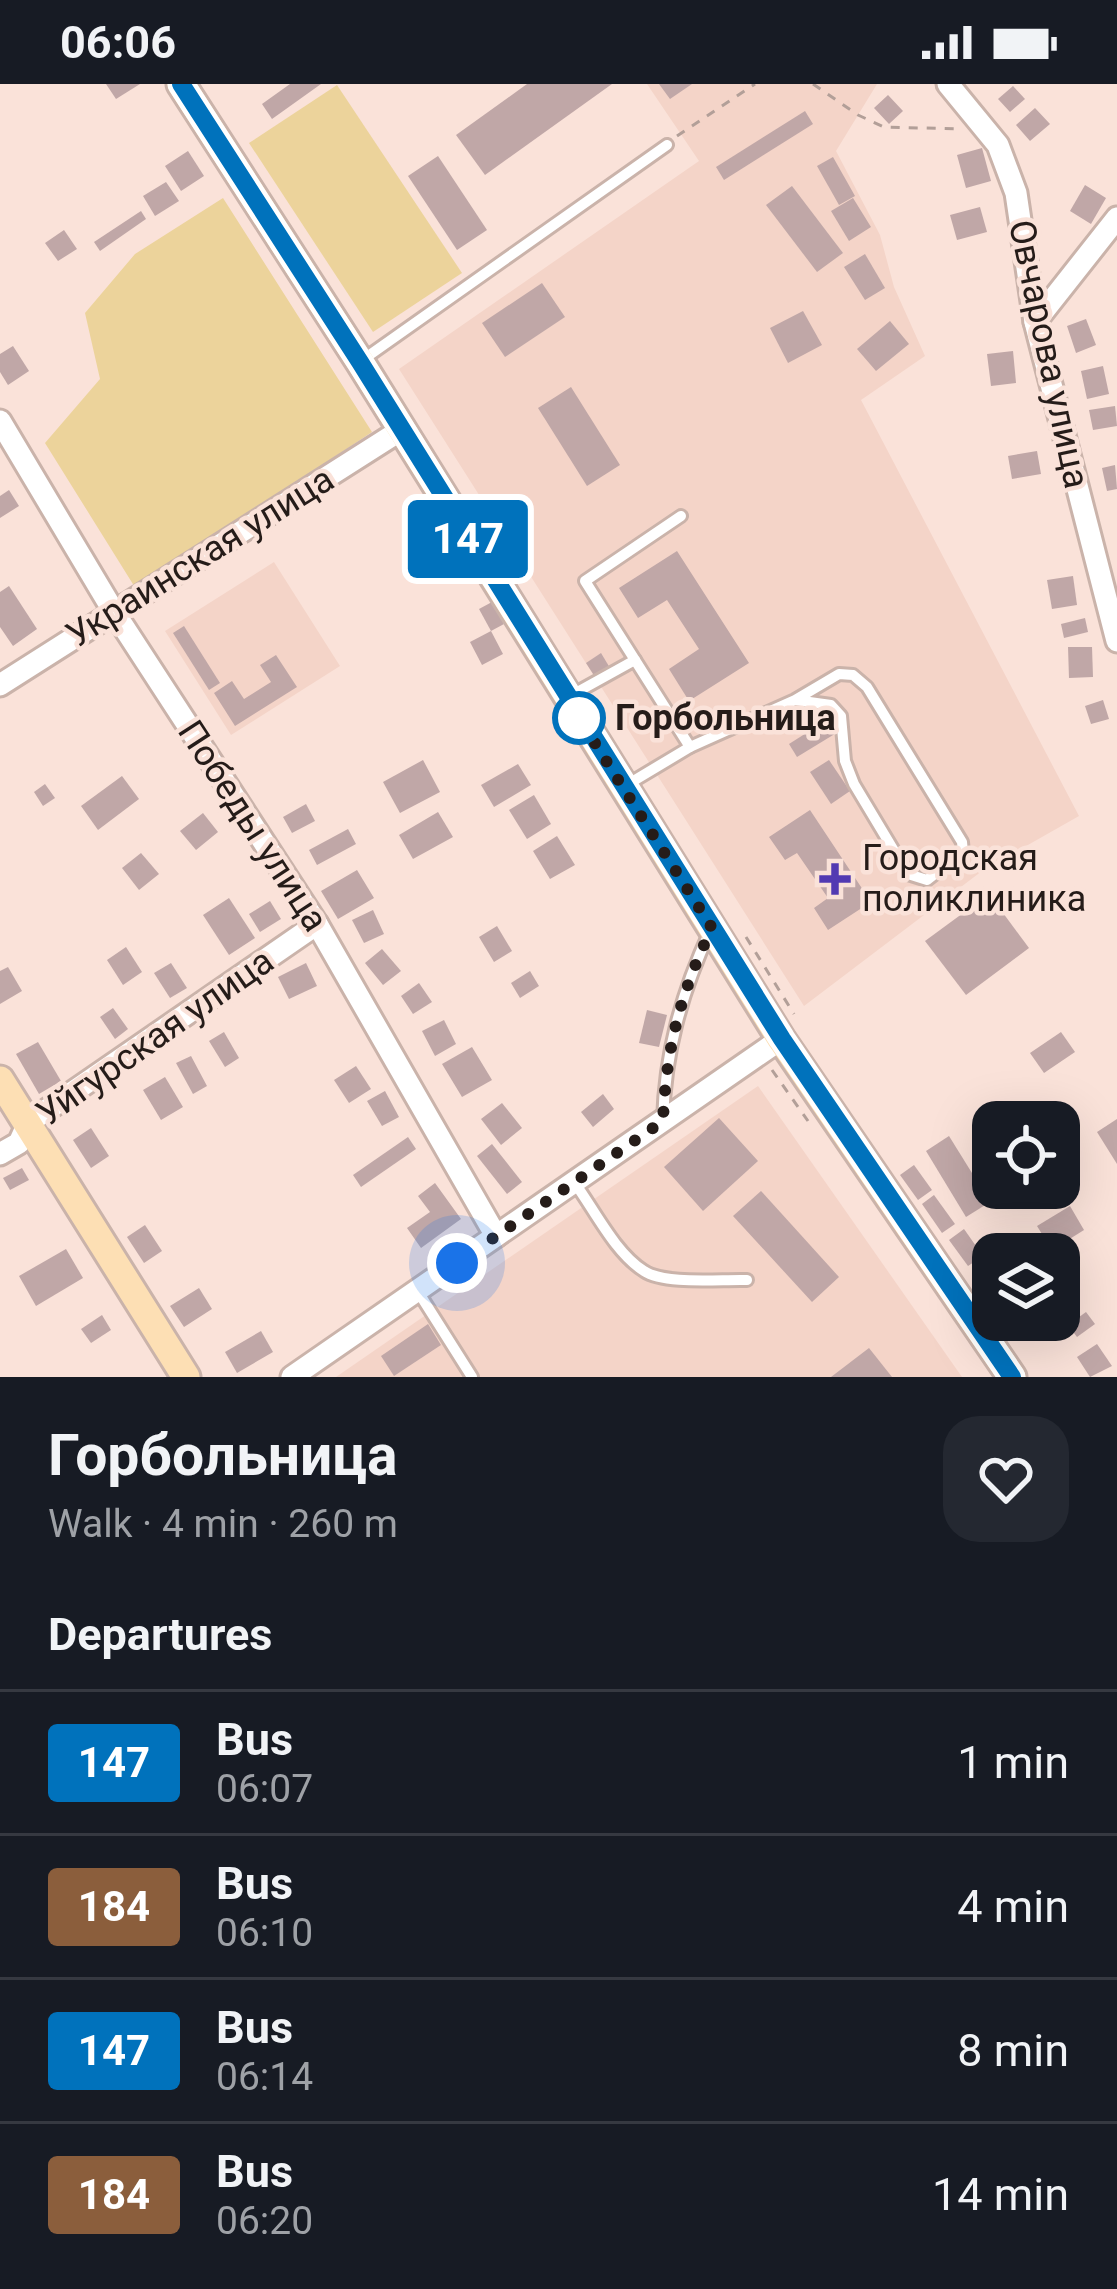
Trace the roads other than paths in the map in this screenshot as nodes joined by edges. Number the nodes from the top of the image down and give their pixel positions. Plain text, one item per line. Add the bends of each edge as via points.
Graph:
1 (181, 84) edge
2 (948, 84) edge
3 (667, 145) road end
4 (1117, 218) edge
5 (1035, 322) junction
6 (360, 362) junction
7 (0, 421) edge
8 (401, 430) junction
9 (681, 516) dead end
10 (114, 613) junction
11 (1117, 641) edge
12 (635, 660) junction
13 (0, 685) edge
14 (567, 697) junction
15 (795, 700) junction
16 (690, 747) junction
17 (622, 788) junction
18 (317, 924) junction
19 (712, 928) junction
20 (782, 1039) junction
21 (0, 1080) edge
22 (663, 1121) junction
23 (28, 1123) junction
24 (0, 1154) edge
25 (574, 1182) junction
26 (496, 1236) junction
27 (747, 1280) dead end
28 (417, 1290) junction
29 (186, 1377) edge
30 (292, 1377) edge
31 (472, 1377) edge
32 (1012, 1377) edge

1 - 6 main road
2 - 5 street, Овчарова улица via 998,145 1016,193
3 - 6 lane
4 - 5 street
5 - 11 street, Овчарова улица
6 - 8 main road
7 - 10 street, Победы улица
8 - 10 street, Украинская улица
8 - 14 main road
9 - 12 lane via 585,580
10 - 13 street, Украинская улица
10 - 18 street, Победы улица
12 - 14 lane
12 - 16 lane
14 - 17 main road
15 - 15 lane via 831,705 841,716 854,784 908,874 927,880 958,858 962,842 867,687 839,674
15 - 16 lane
16 - 17 lane
17 - 19 main road
18 - 23 street, Уйгурская улица
18 - 26 street, Победы улица
19 - 20 main road
19 - 22 lane via 665,1064
20 - 22 street
20 - 32 main road
21 - 23 main road
22 - 25 street
23 - 24 street, Уйгурская улица via 19,1143
23 - 29 main road
25 - 26 street
25 - 27 lane via 644,1272
26 - 28 street
28 - 30 street
28 - 31 lane

